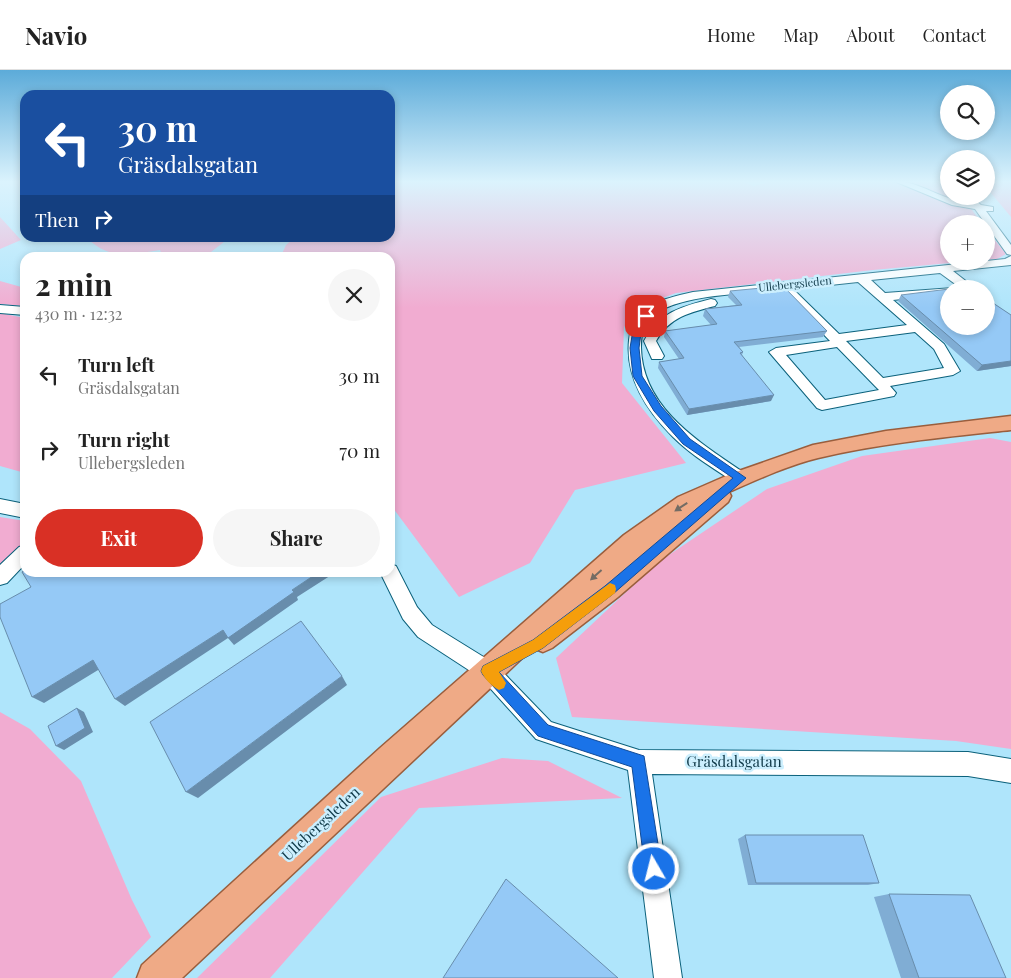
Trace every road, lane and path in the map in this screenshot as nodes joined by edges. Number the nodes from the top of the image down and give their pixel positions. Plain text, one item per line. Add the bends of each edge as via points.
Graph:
1 (993, 223) edge
2 (1000, 223) edge
3 (1011, 238) edge
4 (1011, 252) edge
5 (1011, 259) edge
6 (995, 263) edge
7 (995, 267) edge
8 (940, 268) edge
9 (944, 270) edge
10 (1011, 270) edge
11 (860, 277) junction
12 (956, 280) edge
13 (783, 285) junction
14 (940, 291) edge
15 (884, 297) junction
16 (711, 303) dead end
17 (0, 309) edge
18 (654, 309) junction
19 (20, 311) edge
20 (668, 317) junction
21 (916, 328) junction
22 (838, 341) junction
23 (657, 356) dead end
24 (880, 383) junction
25 (1011, 423) edge
26 (740, 478) junction
27 (0, 506) edge
28 (20, 510) edge
29 (20, 557) edge
30 (0, 577) edge
31 (392, 577) edge
32 (488, 671) junction
33 (639, 762) junction
34 (1011, 771) edge
35 (155, 978) edge
36 (668, 978) edge

1 - 4 street
2 - 3 street
5 - 6 street
7 - 10 street
8 - 11 street, Ullebergsleden
9 - 12 street
11 - 13 street, Ullebergsleden
11 - 15 street
13 - 18 street, Ullebergsleden via 693,296 672,300
13 - 22 street
14 - 15 street
15 - 21 street
16 - 20 street
17 - 19 street
18 - 20 street
18 - 26 street, Ullebergsleden via 638,324 634,348 638,376 657,408 687,441
20 - 23 street via 655,329 650,340
21 - 22 street
21 - 24 street via 939,347 954,371
22 - 24 street
22 - 24 street via 776,352 822,404 889,393
25 - 26 main road, Ullebergsleden via 886,438 814,452
26 - 32 main road, Ullebergsleden via 609,590 538,644
27 - 28 street
29 - 30 street
31 - 32 street, Gräsdalsgatan via 410,613 425,630
32 - 33 street, Gräsdalsgatan via 544,731
32 - 35 main road, Ullebergsleden
33 - 34 street, Gräsdalsgatan via 968,764
33 - 36 street

